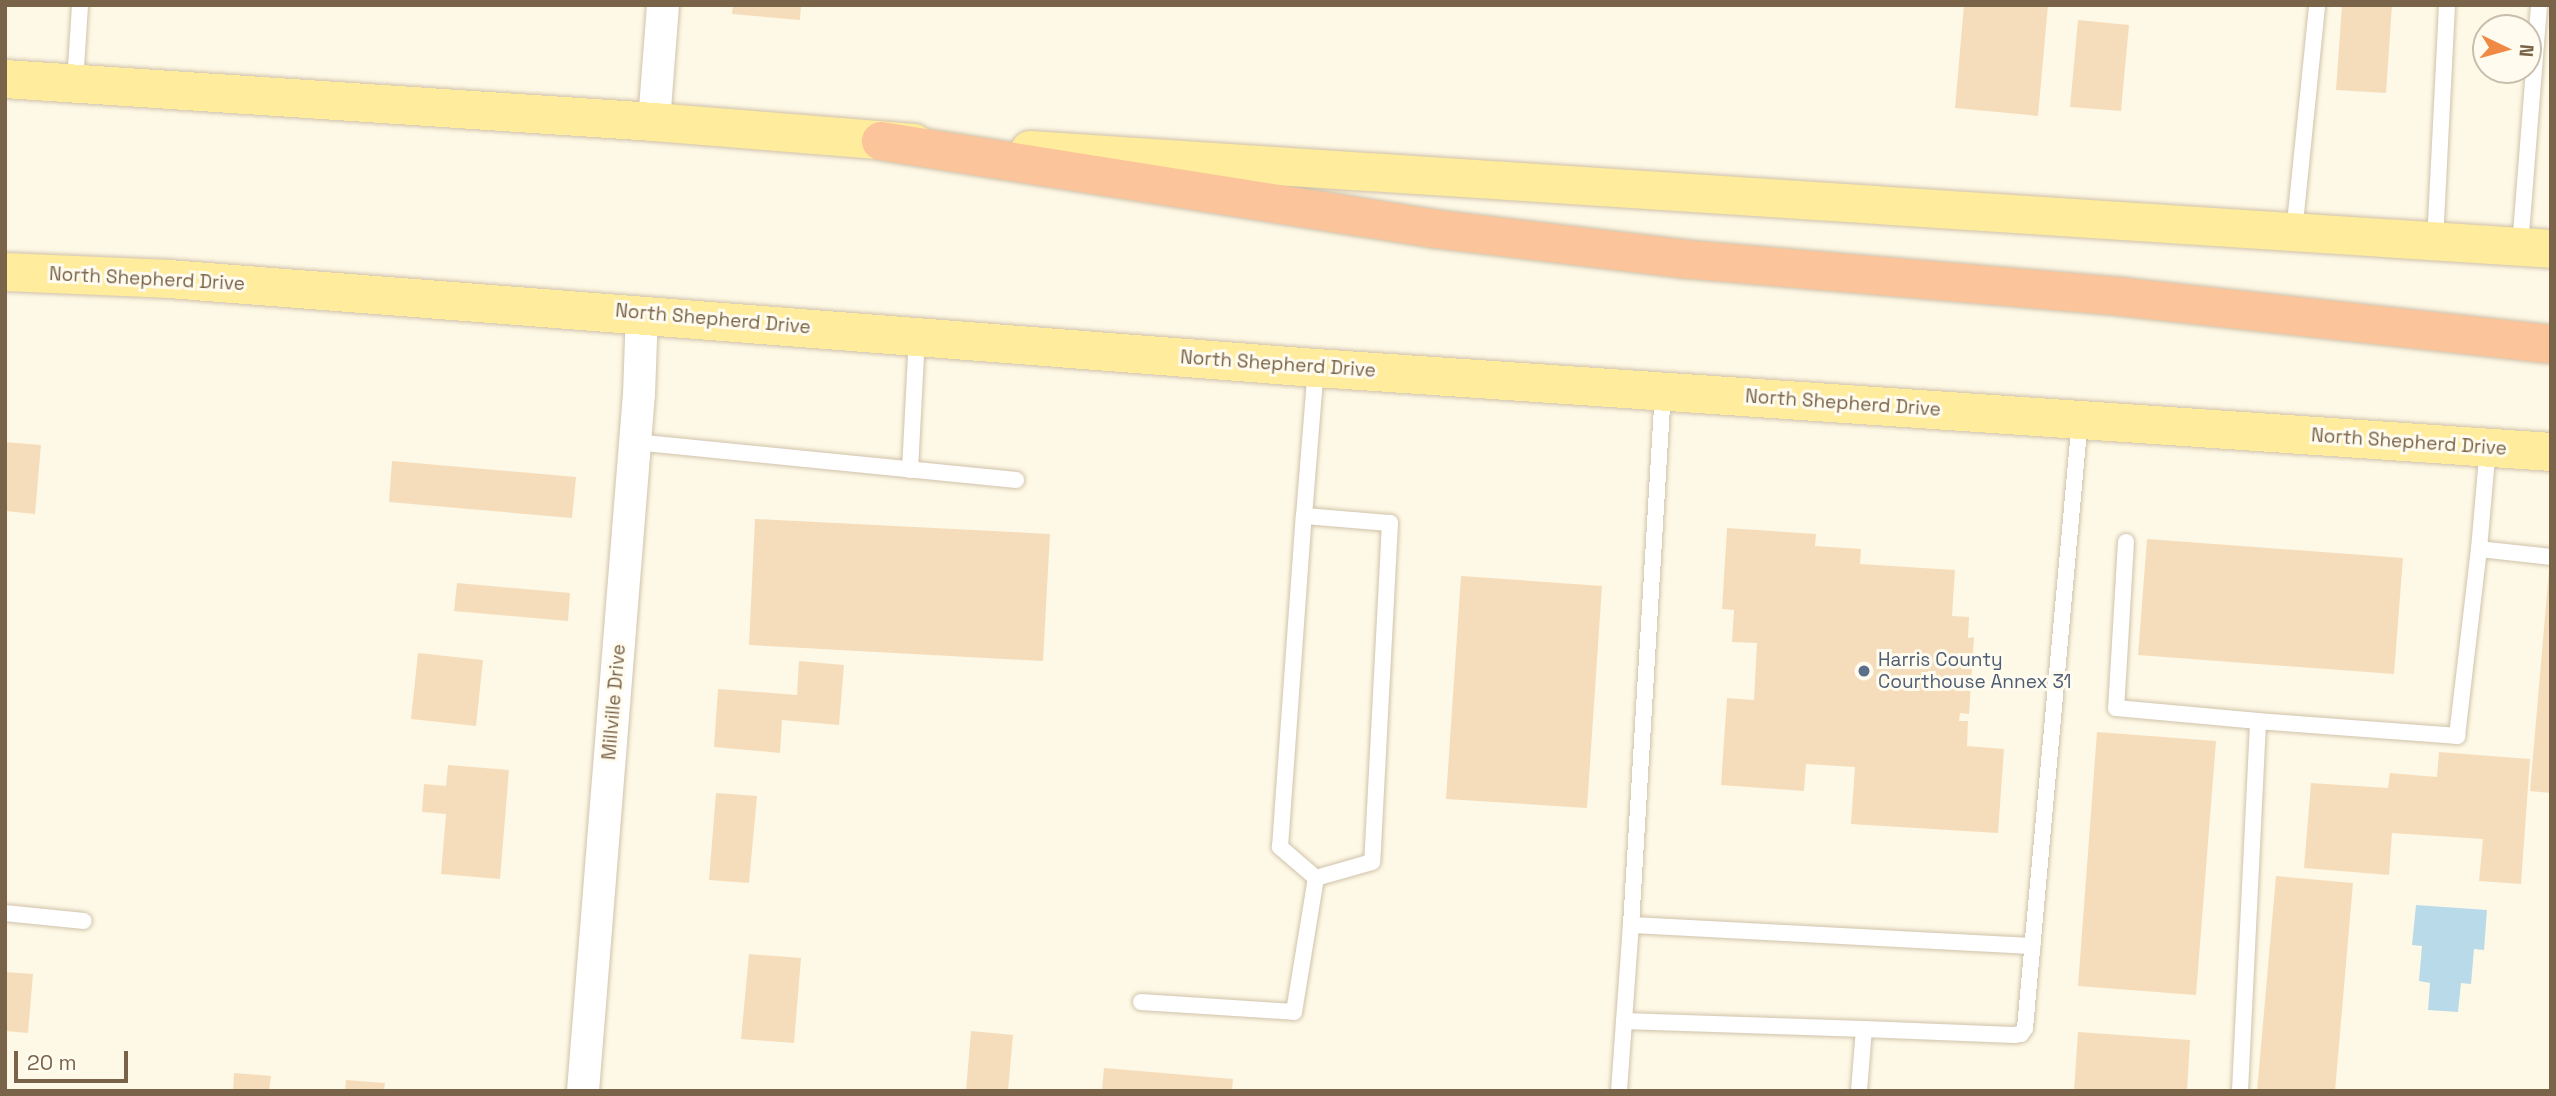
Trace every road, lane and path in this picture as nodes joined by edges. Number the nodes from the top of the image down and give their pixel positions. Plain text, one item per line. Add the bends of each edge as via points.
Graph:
1 (80, 5) edge
2 (663, 5) edge
3 (2317, 5) edge
4 (2448, 5) edge
5 (2539, 5) edge
6 (5, 79) edge
7 (75, 84) junction
8 (654, 122) junction
9 (881, 141) junction
10 (2294, 233) junction
11 (2435, 242) junction
12 (2535, 248) edge
13 (5, 272) edge
14 (642, 313) junction
15 (916, 336) junction
16 (2551, 344) edge
17 (1316, 368) junction
18 (1663, 390) junction
19 (2080, 419) junction
20 (635, 442) junction
21 (2487, 447) junction
22 (2551, 452) edge
23 (911, 470) junction
24 (1016, 481) dead end
25 (1304, 516) junction
26 (2126, 542) dead end
27 (2479, 549) junction
28 (2551, 557) edge
29 (2258, 721) junction
30 (1315, 878) junction
31 (5, 914) edge
32 (84, 921) dead end
33 (1631, 925) junction
34 (2032, 946) junction
35 (1141, 1002) dead end
36 (1624, 1021) junction
37 (1864, 1029) junction
38 (583, 1091) edge
39 (1619, 1091) edge
40 (1859, 1091) edge
41 (2240, 1091) edge

1 - 7 lane
2 - 8 street
3 - 10 lane
4 - 11 lane
5 - 12 lane
6 - 7 main road
7 - 8 main road
8 - 9 main road
9 - 10 main road
9 - 16 highway via 1449,230 1683,259 2123,297
10 - 11 main road
11 - 12 main road
13 - 14 main road, North Shepherd Drive via 169,279
14 - 15 main road, North Shepherd Drive
14 - 20 street, Millville Drive
15 - 17 main road, North Shepherd Drive
15 - 23 lane
17 - 18 main road, North Shepherd Drive
17 - 25 lane
18 - 19 main road, North Shepherd Drive
18 - 33 lane
19 - 21 main road, North Shepherd Drive
19 - 34 lane
20 - 23 lane
20 - 38 street, Millville Drive
21 - 22 main road, North Shepherd Drive
21 - 27 lane
23 - 24 lane
25 - 30 lane via 1280,847
25 - 30 lane via 1390,523 1372,862
26 - 29 lane via 2116,708
27 - 28 lane
27 - 29 lane via 2456,736
29 - 41 lane
30 - 35 lane via 1294,1012
31 - 32 lane
33 - 34 lane
33 - 36 lane
34 - 37 lane via 2021,1034
36 - 37 lane
36 - 39 lane
37 - 40 lane

